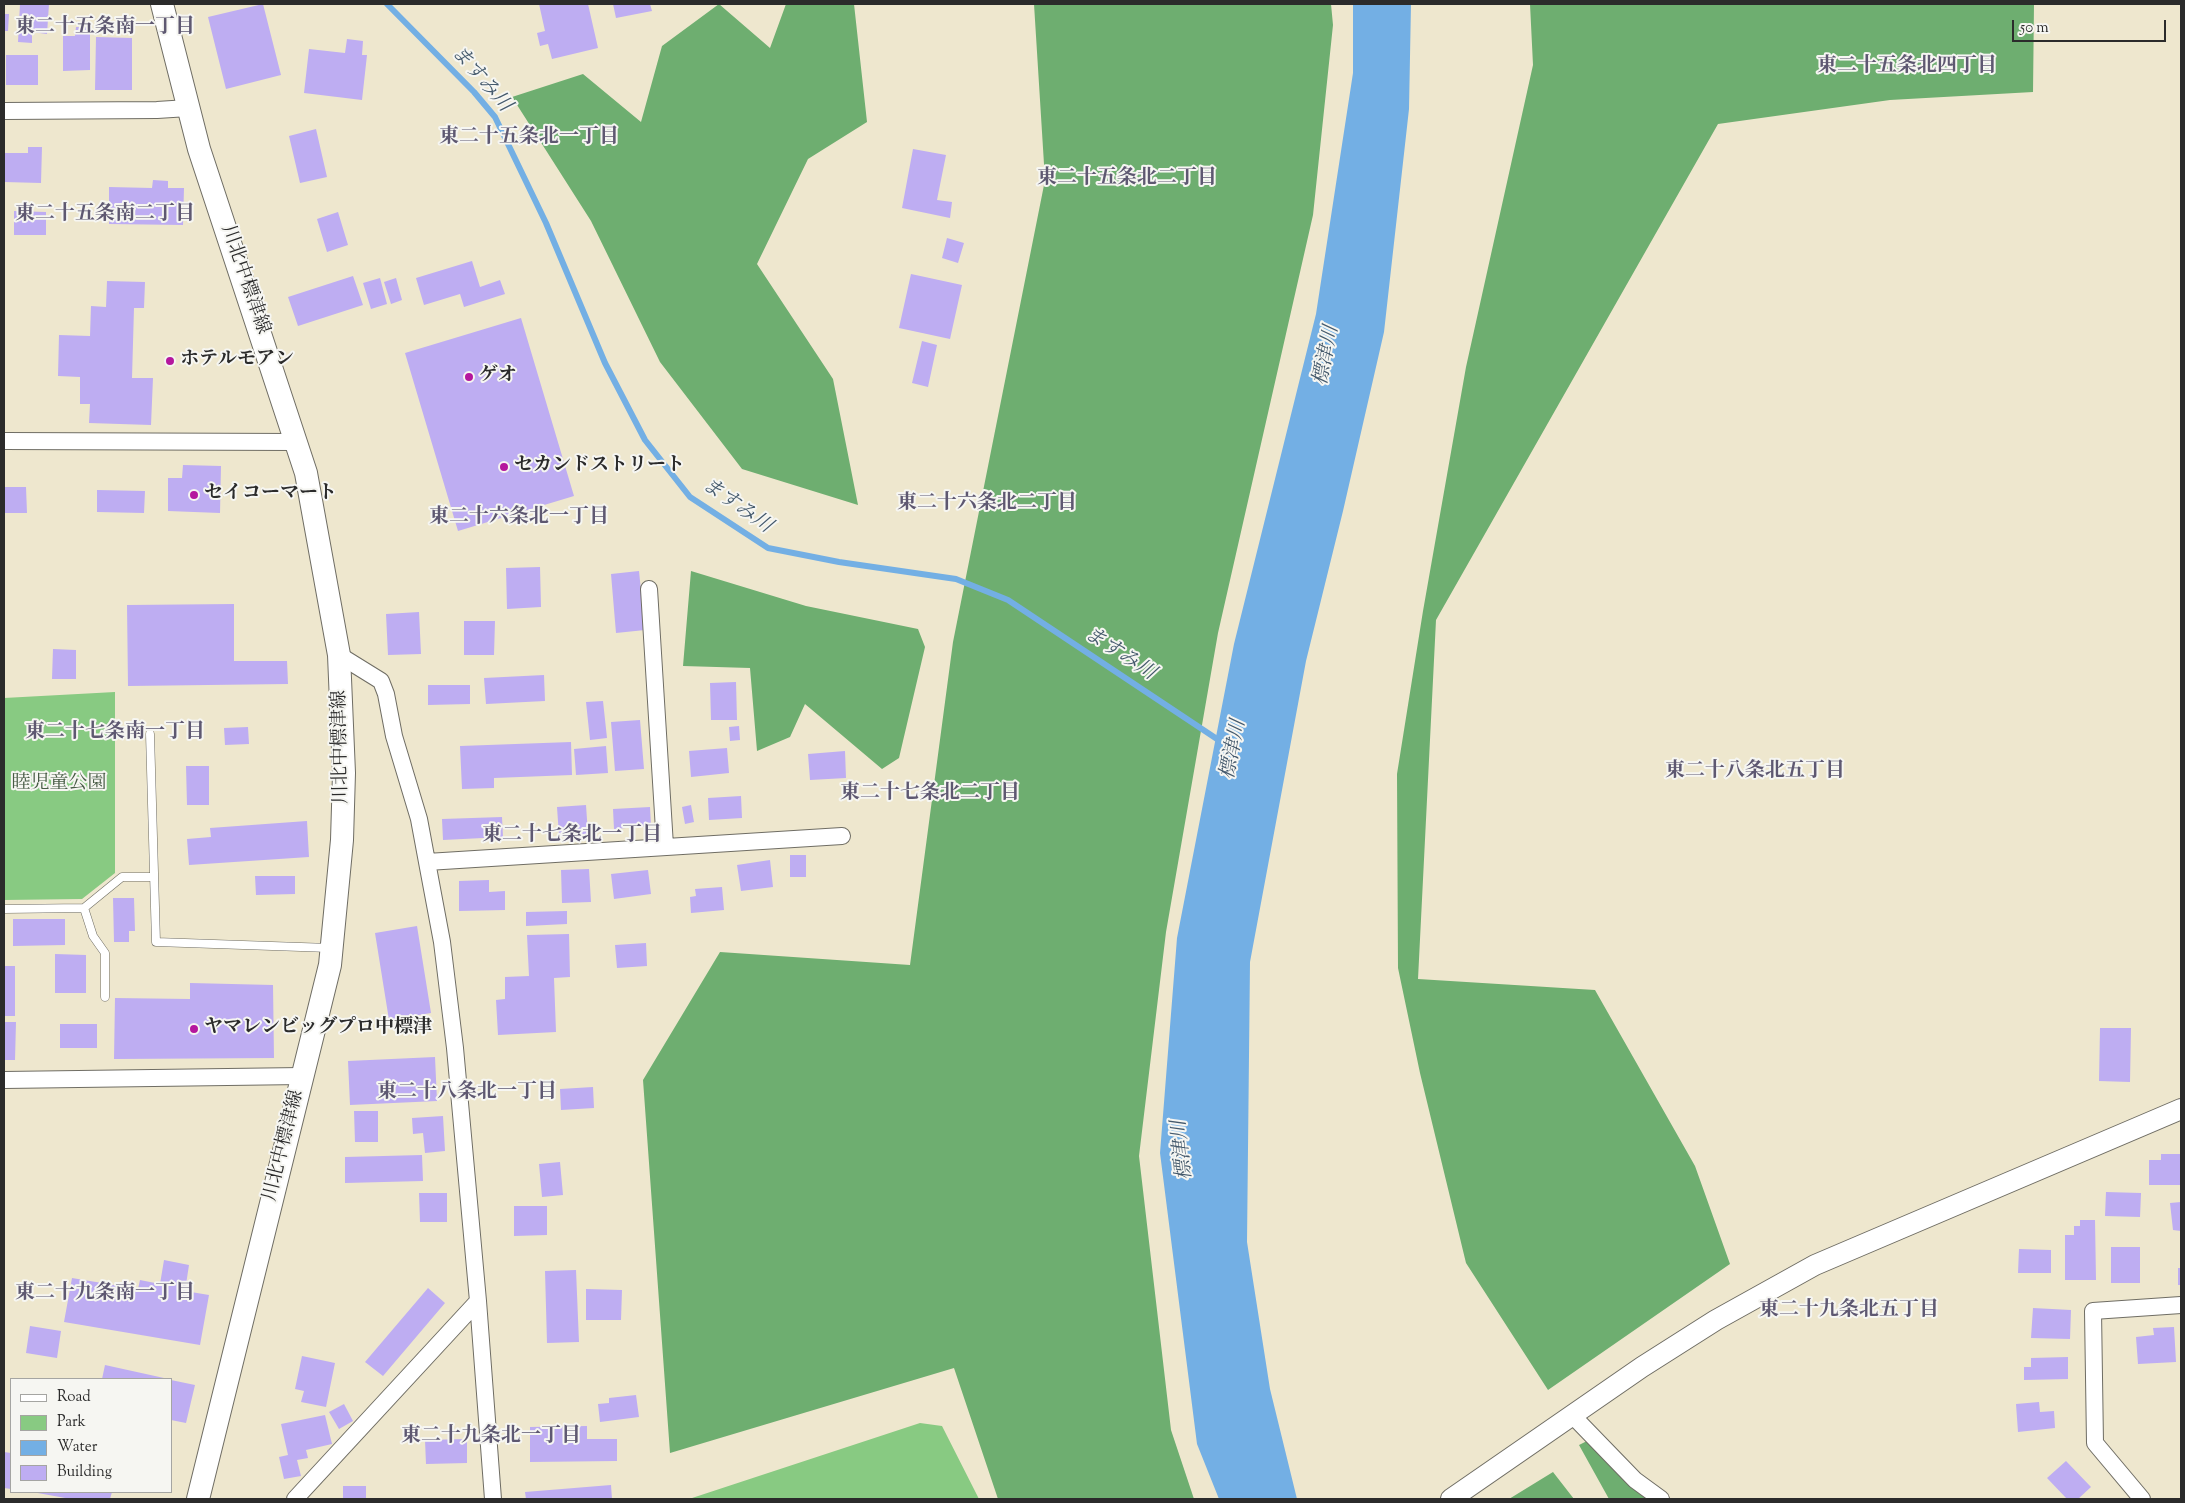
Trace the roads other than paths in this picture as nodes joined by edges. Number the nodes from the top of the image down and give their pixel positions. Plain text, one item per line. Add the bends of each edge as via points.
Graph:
1 (162, 4) edge
2 (188, 108) junction
3 (4, 111) edge
4 (4, 441) edge
5 (296, 442) junction
6 (648, 589) dead end
7 (339, 655) junction
8 (150, 734) dead end
9 (842, 836) dead end
10 (665, 846) junction
11 (427, 862) junction
12 (154, 877) junction
13 (84, 908) junction
14 (4, 909) edge
15 (332, 948) junction
16 (105, 997) dead end
17 (302, 1076) junction
18 (4, 1080) edge
19 (2181, 1109) edge
20 (478, 1301) junction
21 (2181, 1305) edge
22 (1572, 1415) junction
23 (198, 1499) edge
24 (296, 1499) edge
25 (493, 1499) edge
26 (1451, 1499) edge
27 (1661, 1499) edge
28 (2142, 1499) edge

1 - 2 main road, 川北中標津線
2 - 3 street
2 - 5 main road, 川北中標津線
4 - 5 street
5 - 7 main road, 川北中標津線 via 306,473
6 - 10 street
7 - 11 street via 381,681 419,818
7 - 15 main road, 川北中標津線 via 344,806
8 - 12 lane
9 - 10 street
10 - 11 street
11 - 20 street via 442,942 455,1048
12 - 13 lane via 122,877
12 - 15 lane via 156,942
13 - 14 lane
13 - 16 lane via 93,936 105,953
15 - 17 main road, 川北中標津線
17 - 18 street
17 - 23 main road, 川北中標津線
19 - 22 street via 1815,1265 1716,1320
20 - 24 street
20 - 25 street
21 - 28 street via 2093,1311 2095,1443
22 - 26 street
22 - 27 street via 1635,1480

